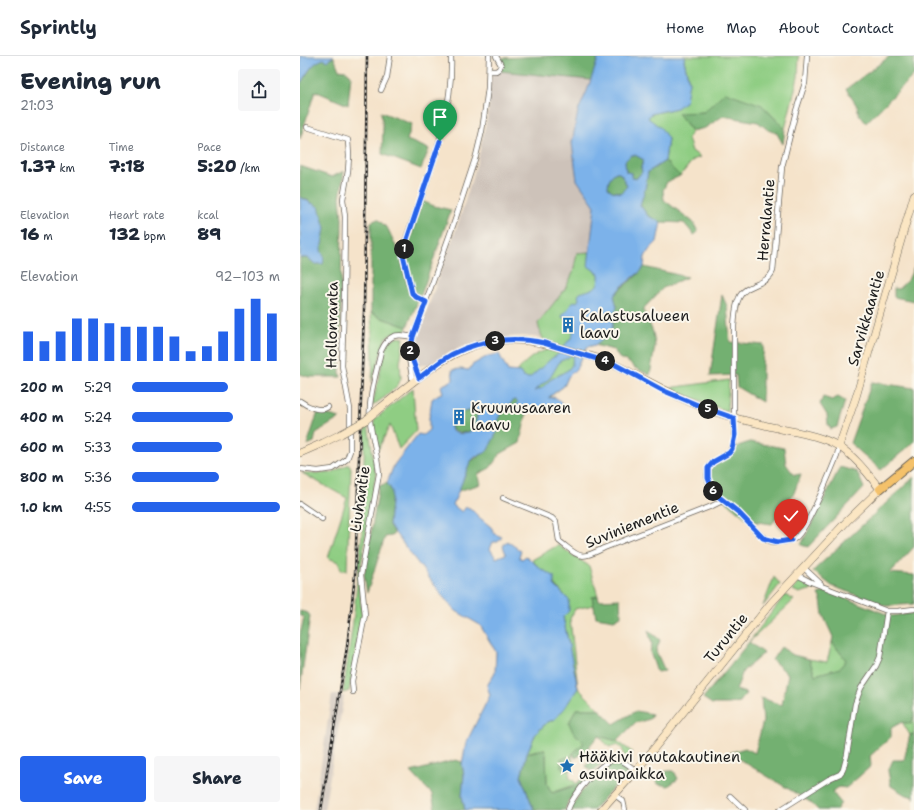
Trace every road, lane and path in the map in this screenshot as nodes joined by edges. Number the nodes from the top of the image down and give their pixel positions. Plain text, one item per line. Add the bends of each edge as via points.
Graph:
1 (390, 56) edge
2 (451, 56) edge
3 (489, 56) edge
4 (496, 56) edge
5 (807, 56) edge
6 (489, 71) junction
7 (381, 90) dead end
8 (308, 127) dead end
9 (914, 195) edge
10 (426, 302) junction
11 (413, 337) junction
12 (410, 353) junction
13 (419, 378) junction
14 (413, 383) junction
15 (300, 401) edge
16 (328, 407) dead end
17 (734, 418) junction
18 (839, 446) junction
19 (300, 453) edge
20 (914, 461) edge
21 (300, 468) edge
22 (880, 489) junction
23 (503, 498) dead end
24 (722, 501) junction
25 (300, 504) edge
26 (322, 519) dead end
27 (804, 568) junction
28 (797, 575) junction
29 (822, 585) junction
30 (914, 609) edge
31 (887, 610) junction
32 (353, 692) dead end
33 (636, 771) junction
34 (615, 795) junction
35 (730, 796) dead end
36 (568, 810) edge
37 (601, 810) edge
38 (625, 810) edge
39 (744, 810) edge
40 (780, 810) edge

1 - 7 street via 387,77
2 - 10 street via 446,118 403,255 412,293
3 - 6 street
4 - 6 street via 501,65 496,71
5 - 17 street, Herralantie via 805,83 782,167 773,271 769,278 746,288 738,299 734,326
6 - 10 street via 486,110 476,156
8 - 21 street, Hollonranta via 348,140 348,171 343,199 345,217 342,366 350,409 350,451 347,459 333,469
9 - 18 main road, Sarvikkaantie via 856,397
10 - 11 street
11 - 12 street
11 - 32 street, Liuhantie via 396,335 385,344 381,351 371,397 370,422 379,474 362,564 365,614 352,681
12 - 13 street
12 - 14 street
13 - 14 main road
13 - 17 main road via 453,354 483,343 502,340 536,341 614,364 662,390
14 - 19 main road, bridge via 366,420
15 - 16 street via 319,409
17 - 18 main road via 820,438
17 - 24 street, Herralantie via 735,435 732,449 708,468 710,486
18 - 22 main road
18 - 24 street via 821,491 796,538 778,542 763,538 738,512
20 - 22 highway
22 - 27 main road, Turuntie
23 - 24 street, Suviniementie via 552,518 556,522 559,541 583,557
25 - 26 street
27 - 28 main road, Turuntie
27 - 29 street
28 - 29 street
28 - 33 main road, Turuntie via 771,603
29 - 31 street
30 - 31 street
31 - 40 street via 880,657 861,688 855,704 843,770
33 - 34 main road, Turuntie
33 - 36 street via 620,760 609,761 592,775 571,802
34 - 37 main road, Turuntie
34 - 38 street via 623,801
35 - 39 street

